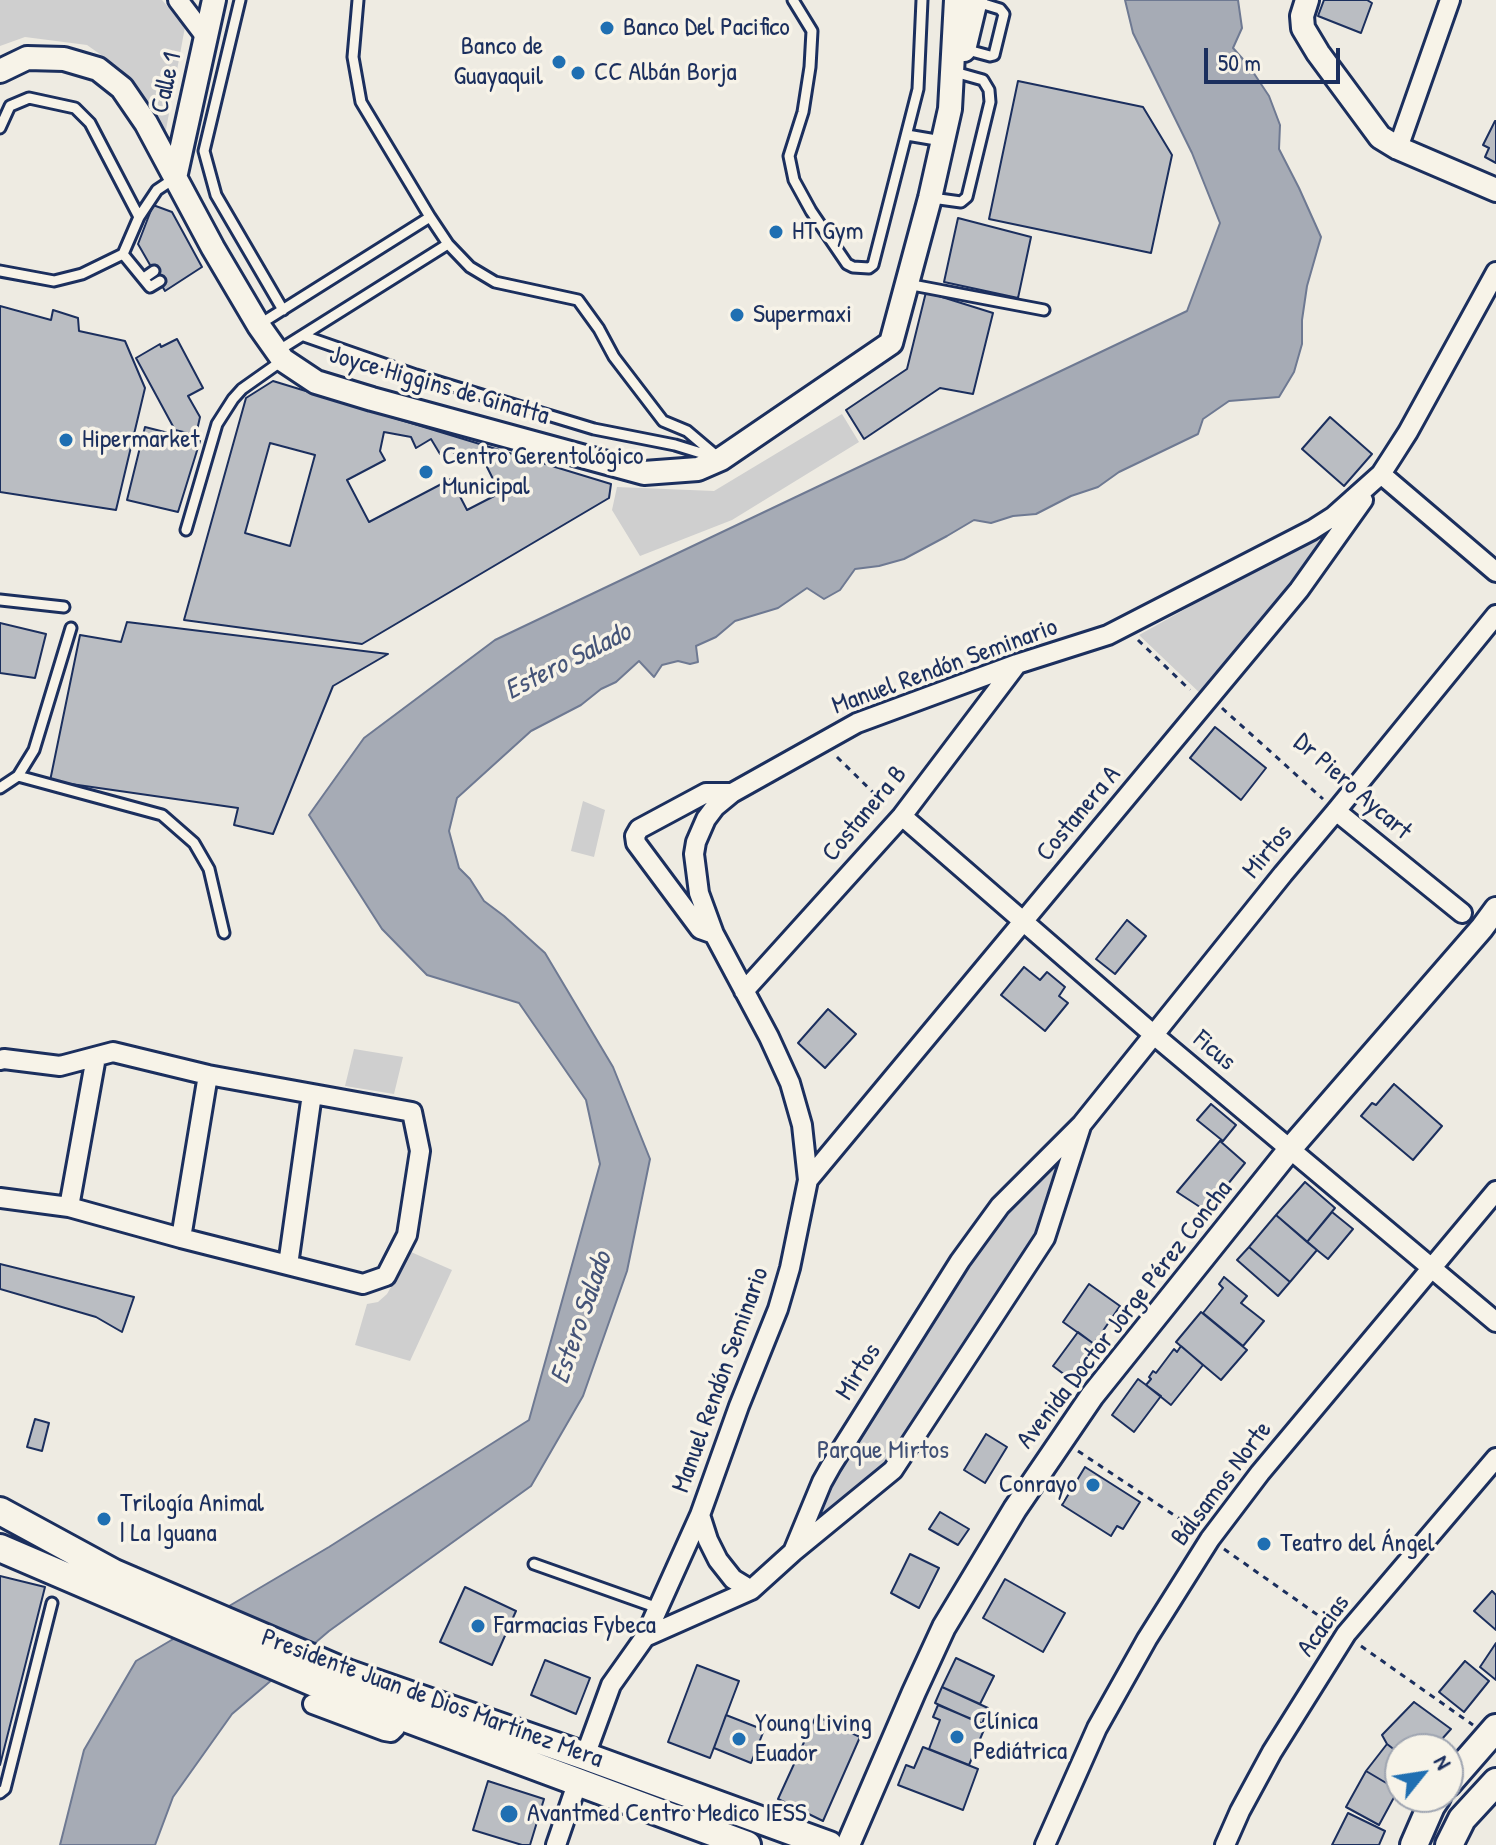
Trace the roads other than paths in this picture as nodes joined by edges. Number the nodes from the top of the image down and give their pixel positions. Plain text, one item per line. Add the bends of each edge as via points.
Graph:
1 (178, 0) edge
2 (214, 0) edge
3 (240, 0) edge
4 (358, 0) edge
5 (793, 0) edge
6 (922, 0) edge
7 (969, 0) edge
8 (1307, 0) edge
9 (1450, 0) edge
10 (206, 37) junction
11 (964, 49) junction
12 (0, 71) edge
13 (958, 73) junction
14 (950, 109) junction
15 (0, 128) edge
16 (907, 135) junction
17 (942, 141) junction
18 (1398, 148) junction
19 (175, 178) junction
20 (1496, 190) edge
21 (930, 198) junction
22 (139, 217) junction
23 (430, 217) junction
24 (448, 244) junction
25 (123, 254) junction
26 (0, 271) edge
27 (154, 271) dead end
28 (1496, 272) edge
29 (144, 278) junction
30 (160, 281) dead end
31 (907, 284) junction
32 (283, 310) junction
33 (1044, 310) dead end
34 (259, 326) junction
35 (304, 336) junction
36 (280, 356) junction
37 (721, 459) junction
38 (1381, 474) junction
39 (186, 530) dead end
40 (1496, 572) edge
41 (0, 600) edge
42 (64, 607) dead end
43 (1496, 615) edge
44 (71, 628) dead end
45 (1017, 664) junction
46 (18, 776) junction
47 (0, 788) edge
48 (732, 793) junction
49 (1336, 811) junction
50 (902, 816) junction
51 (1496, 909) edge
52 (1462, 913) dead end
53 (1023, 923) junction
54 (224, 933) dead end
55 (714, 934) junction
56 (744, 991) junction
57 (1154, 1035) junction
58 (96, 1057) junction
59 (0, 1060) edge
60 (208, 1075) junction
61 (312, 1094) junction
62 (1082, 1124) junction
63 (1290, 1149) junction
64 (808, 1180) junction
65 (1496, 1191) edge
66 (0, 1198) edge
67 (69, 1207) junction
68 (181, 1238) junction
69 (288, 1265) junction
70 (1432, 1267) junction
71 (1496, 1322) edge
72 (1496, 1458) edge
73 (0, 1511) edge
74 (700, 1515) junction
75 (0, 1548) edge
76 (793, 1552) junction
77 (534, 1564) dead end
78 (109, 1583) junction
79 (751, 1590) junction
80 (52, 1603) dead end
81 (658, 1608) junction
82 (645, 1637) junction
83 (343, 1683) junction
84 (313, 1704) dead end
85 (400, 1715) junction
86 (1494, 1736) edge
87 (1464, 1767) edge
88 (582, 1768) junction
89 (1496, 1782) edge
90 (0, 1793) edge
91 (1428, 1813) edge
92 (556, 1845) edge
93 (747, 1845) edge
94 (829, 1845) edge
95 (848, 1845) edge
96 (1045, 1845) edge
97 (1225, 1845) edge
98 (1414, 1845) edge
99 (1449, 1845) edge

1 - 10 street
2 - 10 street, Calle 1
3 - 32 lane via 204,151 216,195
4 - 23 lane via 353,57 361,102
5 - 16 lane via 812,31 803,112 789,156 794,180 853,267 873,265
6 - 16 lane via 918,89
7 - 11 street
7 - 11 lane via 1004,14 994,55
7 - 14 street
8 - 18 street via 1303,28 1318,53 1380,137
9 - 18 street
10 - 19 street, Calle 1
11 - 13 street
12 - 19 street, Joyce Higgins de Ginatta via 27,58 64,59 98,69 122,88
13 - 14 street
13 - 21 lane via 983,80 990,102 967,197 961,202
14 - 17 street, Joyce Higgins de Ginatta
15 - 22 lane via 10,106 29,98 75,108 90,123
16 - 17 lane
17 - 21 street, Joyce Higgins de Ginatta
18 - 20 street
19 - 22 lane via 157,190
19 - 34 street, Joyce Higgins de Ginatta via 207,246
21 - 31 street, Joyce Higgins de Ginatta
22 - 25 lane
23 - 24 lane
23 - 32 lane
24 - 35 lane
24 - 37 lane via 470,267 495,282 578,300 663,421 687,431
25 - 26 lane via 54,281
25 - 29 lane
27 - 29 lane
28 - 38 street, Manuel Rendón Seminario
29 - 30 lane via 150,287
31 - 33 lane
31 - 37 street, Joyce Higgins de Ginatta via 891,343
32 - 34 lane
34 - 36 street, Joyce Higgins de Ginatta
35 - 36 lane
35 - 37 lane via 594,429
36 - 37 street, Joyce Higgins de Ginatta via 316,382 644,473 698,469
36 - 39 lane via 242,389 217,424
38 - 40 street
38 - 45 street, Manuel Rendón Seminario via 1312,530 1108,635
38 - 53 street, Costanera A via 1299,590
41 - 42 lane
43 - 49 street, Mirtos
44 - 46 lane via 34,750
45 - 48 street, Manuel Rendón Seminario via 870,718
45 - 50 street, Costanera B
46 - 47 lane
46 - 54 lane via 162,815 194,843 209,869
48 - 55 street, Manuel Rendón Seminario via 706,819 694,854 699,893
48 - 55 street via 706,793 635,836 700,929
49 - 52 street, Dr Piero Aycart
49 - 57 street, Mirtos
50 - 53 street, Ficus
50 - 56 street, Costanera B
51 - 63 street, Avenida Doctor Jorge Pérez Concha
53 - 57 street, Ficus
53 - 64 street, Costanera A
55 - 56 street, Manuel Rendón Seminario
56 - 64 street, Manuel Rendón Seminario via 790,1083 802,1125
57 - 62 street, Mirtos
57 - 63 street, Ficus
58 - 59 street via 60,1066
58 - 60 street via 113,1052
58 - 67 street
60 - 61 street
60 - 68 street
61 - 69 street
61 - 69 street via 412,1112 420,1151 407,1235 386,1276 363,1284
62 - 76 street, Mirtos via 1008,1197 960,1261 826,1474
62 - 76 street, Mirtos via 1045,1238 893,1470
63 - 70 street, Ficus
63 - 95 street, Avenida Doctor Jorge Pérez Concha via 1092,1396 992,1546 944,1627
64 - 74 street, Manuel Rendón Seminario via 778,1309
65 - 70 street, Bálsamos Norte
66 - 67 street
67 - 68 street
68 - 69 street
70 - 71 street, Ficus
70 - 96 street, Bálsamos Norte via 1210,1539 1097,1728
72 - 97 street, Acacias via 1346,1634 1272,1752
73 - 78 main road, Presidente Juan de Dios Martínez Mera
74 - 79 street via 718,1560
74 - 81 street, Manuel Rendón Seminario
75 - 78 main road, Presidente Juan de Dios Martínez Mera
76 - 79 street, Mirtos
77 - 81 lane
78 - 83 main road, Presidente Juan de Dios Martínez Mera
79 - 82 street, Mirtos
80 - 90 lane
81 - 82 street, Manuel Rendón Seminario
82 - 88 street, Manuel Rendón Seminario via 611,1685
83 - 85 main road, Presidente Juan de Dios Martínez Mera
83 - 88 main road, Presidente Juan de Dios Martínez Mera
84 - 85 street via 391,1732
85 - 88 main road, Presidente Juan de Dios Martínez Mera
86 - 87 main road
88 - 92 street, Manuel Rendón Seminario
88 - 93 main road, Presidente Juan de Dios Martínez Mera
88 - 94 main road, Presidente Juan de Dios Martínez Mera
89 - 99 main road via 1462,1819
91 - 98 main road

